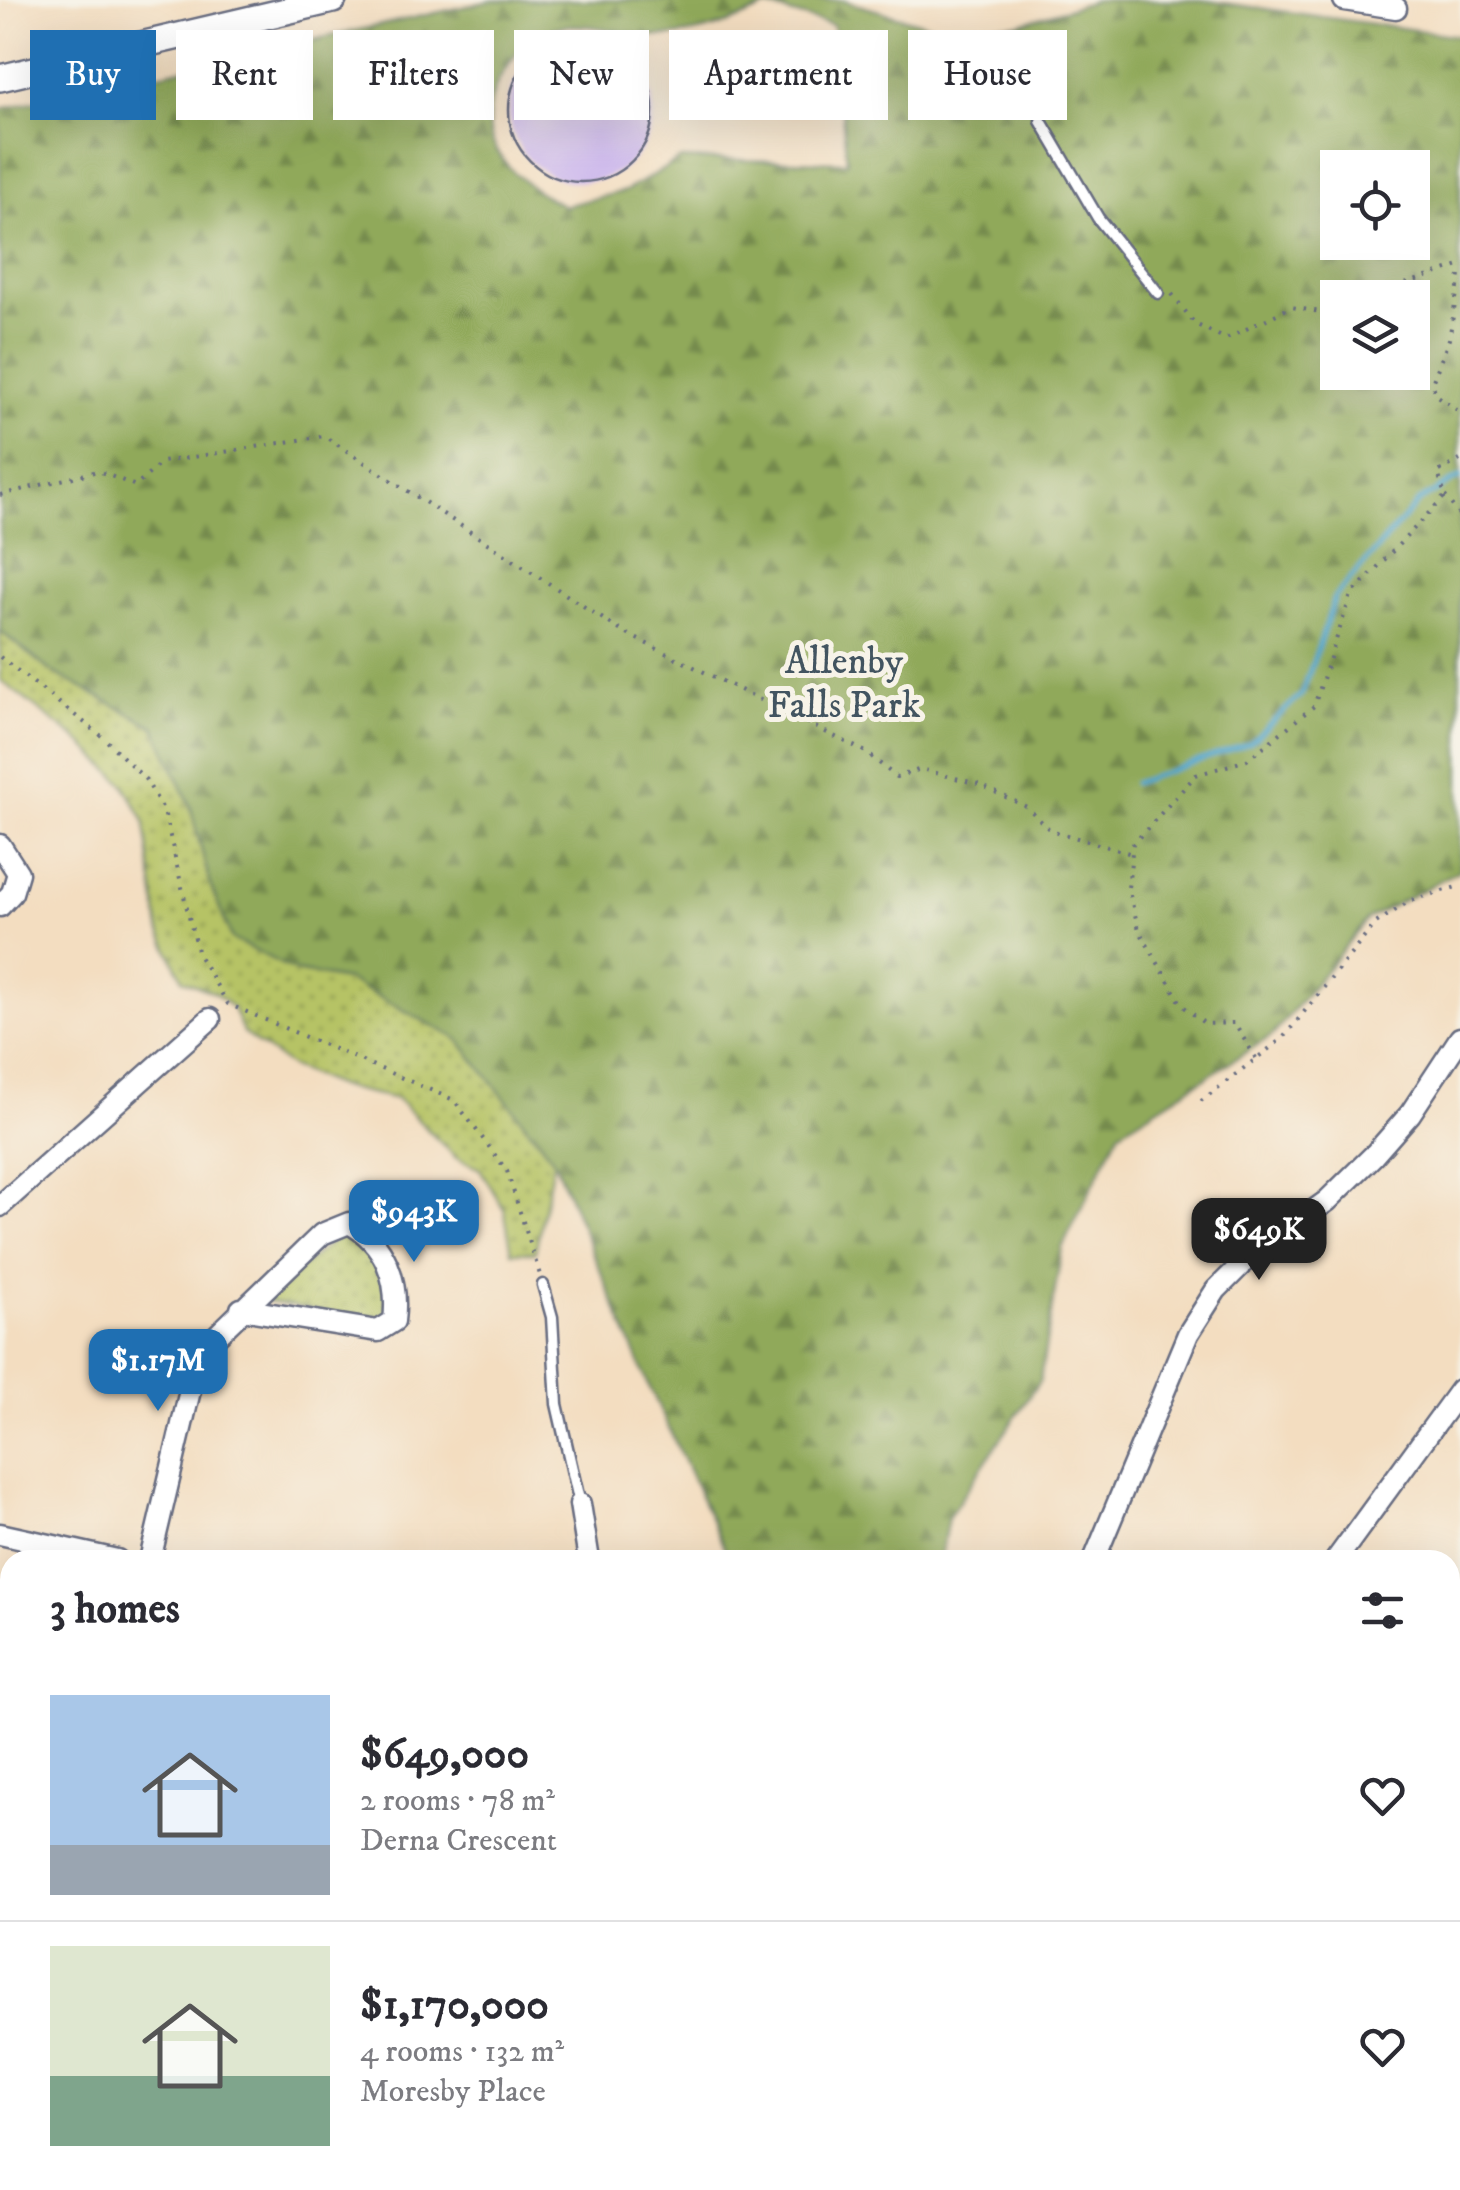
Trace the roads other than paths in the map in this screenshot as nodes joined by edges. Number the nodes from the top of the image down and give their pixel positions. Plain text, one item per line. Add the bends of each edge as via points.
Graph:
1 (333, 0) edge
2 (1344, 0) edge
3 (1396, 8) dead end
4 (0, 78) edge
5 (1042, 121) dead end
6 (1158, 294) road end
7 (0, 846) edge
8 (0, 906) edge
9 (210, 1020) dead end
10 (1460, 1038) edge
11 (0, 1206) edge
12 (542, 1284) road end
13 (240, 1309) junction
14 (1460, 1390) edge
15 (580, 1504) joint
16 (0, 1534) edge
17 (72, 1550) edge
18 (152, 1550) edge
19 (587, 1550) edge
20 (1098, 1550) edge
21 (1343, 1550) edge

1 - 4 street
2 - 3 street
5 - 6 lane via 1098,218
7 - 8 street via 18,872
9 - 11 street
10 - 20 street via 1374,1155 1216,1290 1188,1334
12 - 15 lane via 552,1317 557,1404
13 - 13 street via 378,1331 394,1321 396,1303 382,1250 349,1223 322,1234
13 - 18 street via 196,1365
14 - 21 street
15 - 19 street
16 - 17 street

